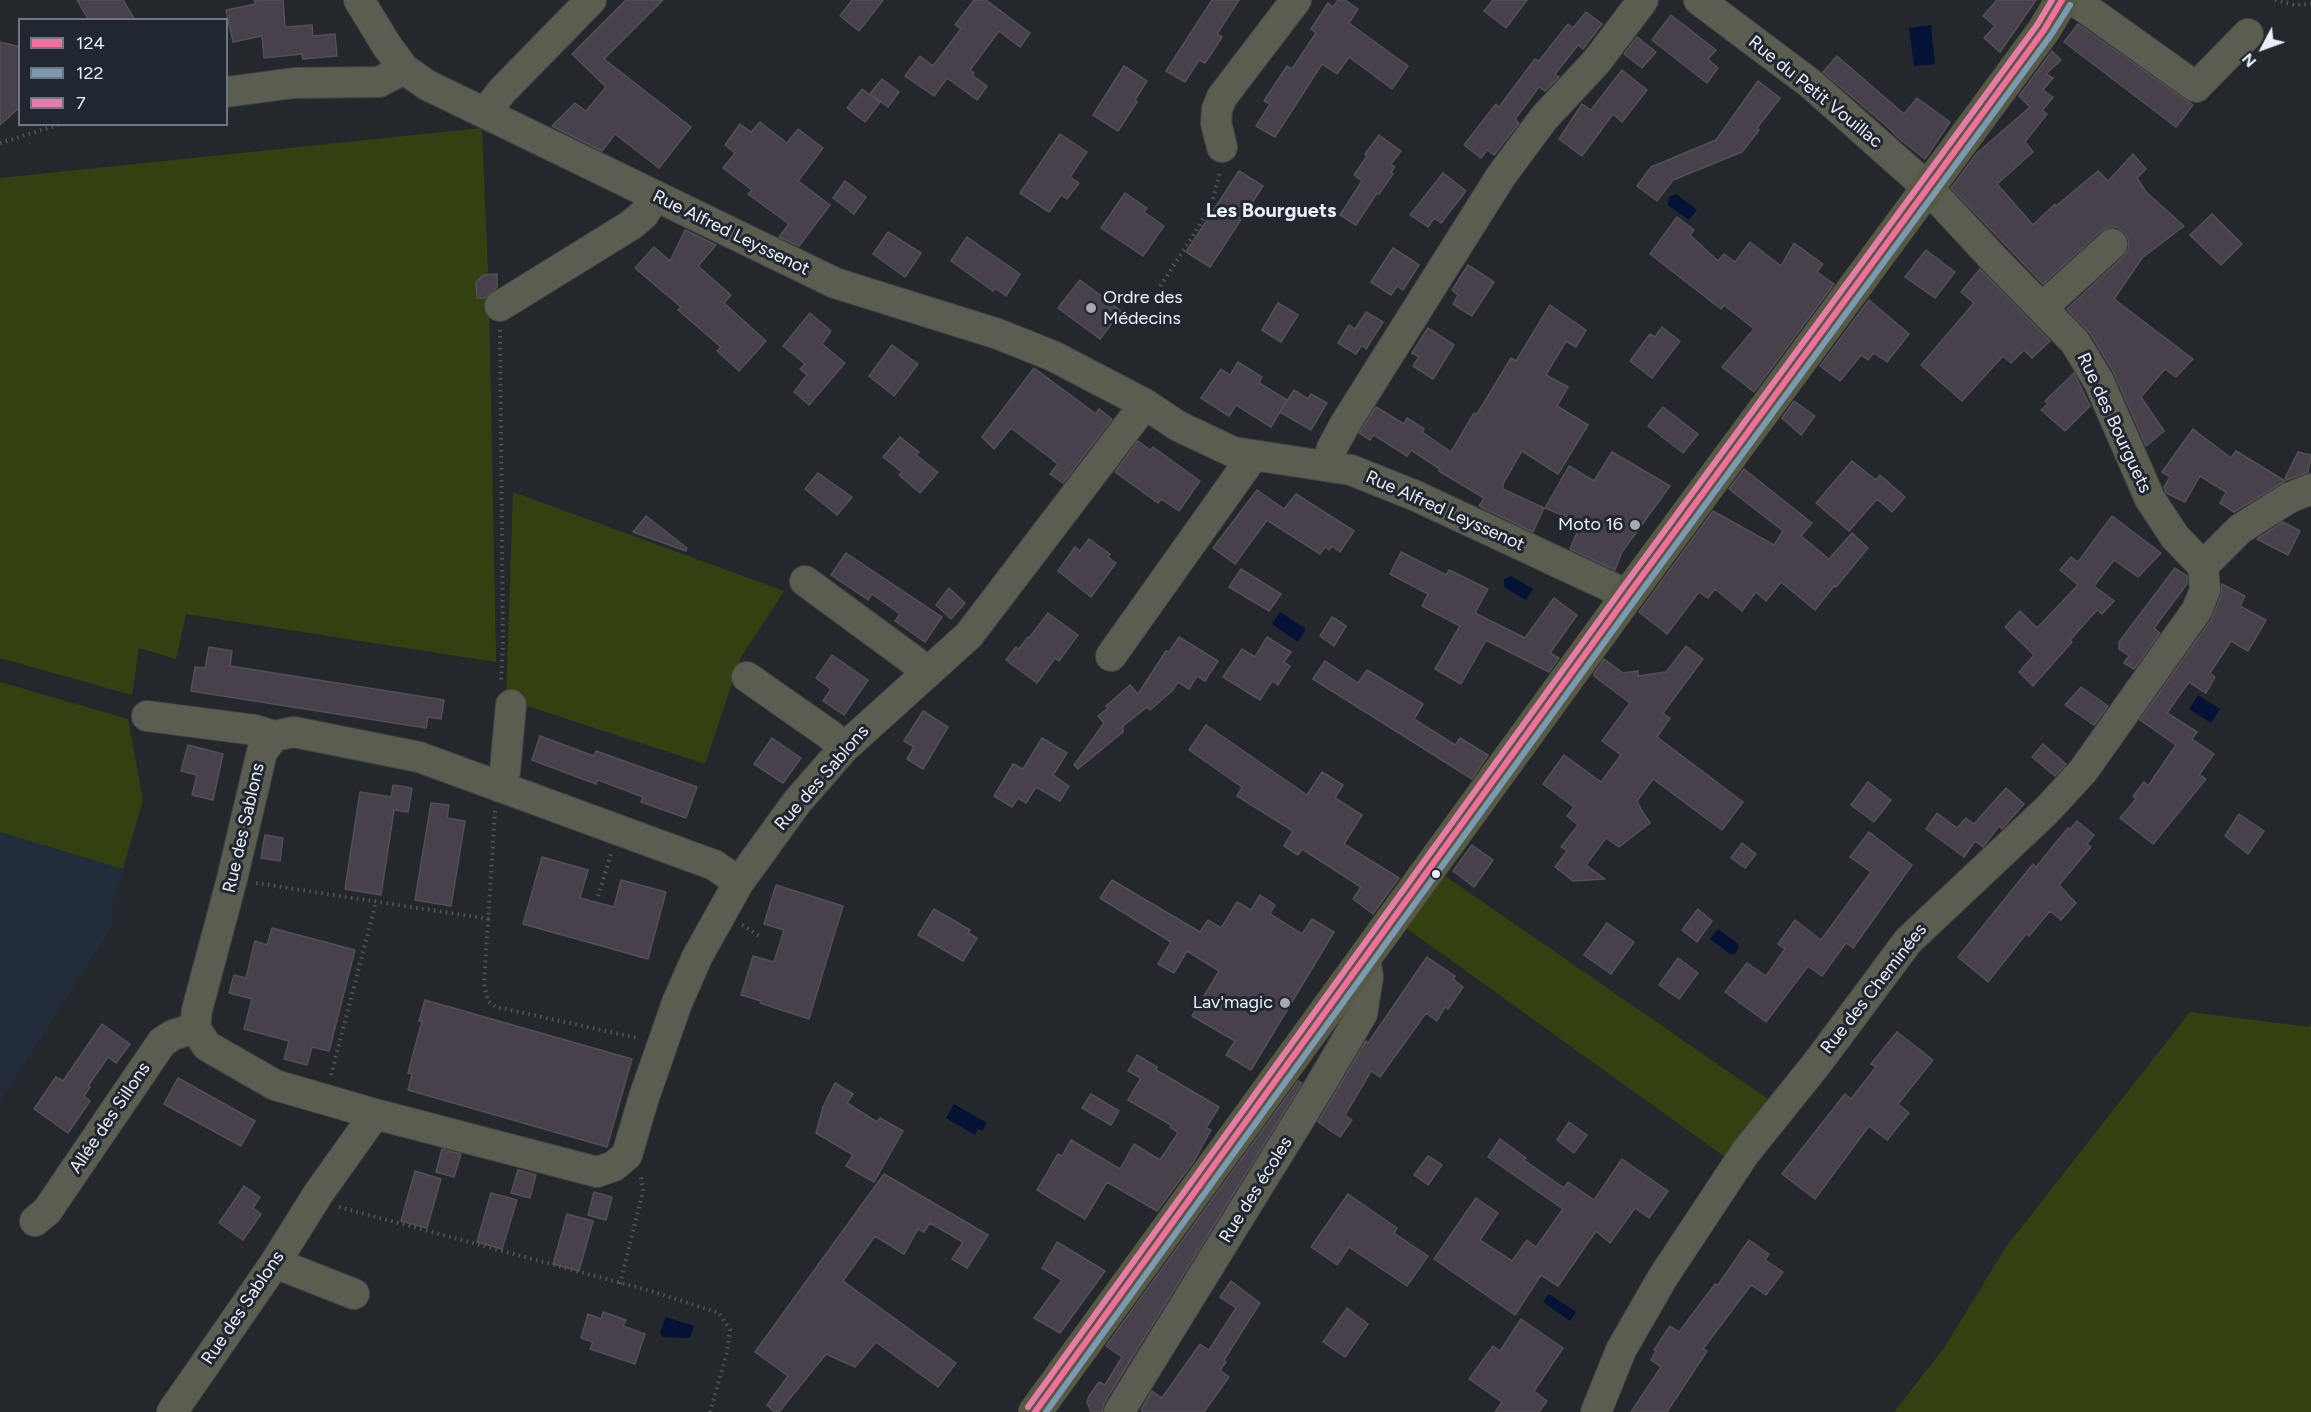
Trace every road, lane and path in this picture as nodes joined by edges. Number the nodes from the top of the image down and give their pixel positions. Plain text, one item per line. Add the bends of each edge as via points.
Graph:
1 (359, 0) edge
2 (591, 0) edge
3 (1296, 0) edge
4 (1643, 0) edge
5 (1699, 0) edge
6 (2062, 0) edge
7 (2074, 0) edge
8 (2275, 0) edge
9 (2311, 4) edge
10 (2248, 34) dead end
11 (404, 69) junction
12 (228, 92) edge
13 (486, 112) junction
14 (55, 126) edge
15 (0, 143) edge
16 (1222, 147) joint
17 (1928, 187) junction
18 (654, 197) junction
19 (2112, 244) dead end
20 (1159, 298) dead end
21 (500, 306) joint
22 (2043, 307) junction
23 (1145, 404) junction
24 (1253, 456) junction
25 (1327, 466) junction
26 (2311, 489) edge
27 (2203, 566) junction
28 (804, 581) dead end
29 (1628, 595) junction
30 (1112, 656) dead end
31 (925, 675) junction
32 (747, 677) dead end
33 (506, 697) joint
34 (147, 716) dead end
35 (274, 736) junction
36 (844, 748) junction
37 (498, 799) junction
38 (619, 831) junction
39 (232, 879) junction
40 (739, 882) junction
41 (598, 896) dead end
42 (376, 902) junction
43 (489, 919) junction
44 (1365, 959) junction
45 (195, 1028) junction
46 (663, 1043) junction
47 (329, 1086) dead end
48 (375, 1114) junction
49 (640, 1174) dead end
50 (332, 1205) dead end
51 (35, 1221) dead end
52 (275, 1263) junction
53 (621, 1284) junction
54 (354, 1294) dead end
55 (172, 1412) edge
56 (710, 1412) edge
57 (1035, 1412) edge
58 (1119, 1412) edge
59 (1596, 1412) edge

1 - 11 street, Rue Alfred Leyssenot
2 - 13 street
3 - 16 street via 1222,97 1216,123
4 - 25 street via 1501,176 1345,424
5 - 17 street, Rue du Petit Vouillac via 1811,84
6 - 17 main road
7 - 10 street via 2196,87
8 - 9 path
11 - 12 street via 379,82 294,83
11 - 13 street, Rue Alfred Leyssenot via 427,85
13 - 18 street, Rue Alfred Leyssenot
14 - 15 path
16 - 20 path via 1213,199 1161,285
17 - 22 street, Rue des Bourguets
17 - 29 main road
18 - 21 street via 644,214 631,225
18 - 23 street, Rue Alfred Leyssenot via 835,283 998,334 1053,356
19 - 22 street
21 - 33 path
22 - 27 street, Rue des Bourguets via 2075,342 2099,382 2150,499 2175,537
23 - 24 street, Rue Alfred Leyssenot via 1218,446
23 - 31 street, Rue des Sablons via 969,636
24 - 25 street, Rue Alfred Leyssenot
24 - 30 street
25 - 29 street, Rue Alfred Leyssenot via 1351,470 1416,496
26 - 27 street via 2240,529
27 - 59 street, Rue des Cheminées via 2205,590 2196,610 2083,771 2046,811 1908,940 1745,1153 1663,1277 1621,1350
28 - 31 street via 914,661
29 - 44 main road
31 - 36 street, Rue des Sablons
32 - 36 street
33 - 37 street via 506,771
34 - 35 street
35 - 37 street via 294,732 419,758
35 - 39 street, Rue des Sablons via 262,752
36 - 40 street, Rue des Sablons via 797,802
37 - 38 street
37 - 43 path
38 - 40 street via 714,865
38 - 41 path
39 - 42 path
39 - 45 street, Rue des Sablons
40 - 46 street, Rue des Sablons via 697,957
42 - 43 path
42 - 47 path
43 - 46 path via 484,984 488,1000 496,1007
44 - 57 main road
44 - 58 street, Rue des écoles via 1368,977 1362,1014
45 - 48 street, Rue des Sablons via 207,1046 275,1086
45 - 51 street, Allée des Sillons via 162,1042 47,1211
46 - 48 street, Rue des Sablons via 627,1155 615,1166 597,1172
48 - 52 street, Rue des Sablons
49 - 53 path via 644,1191
50 - 53 path
52 - 54 street
52 - 55 street, Rue des Sablons
53 - 56 path via 719,1313 730,1329

